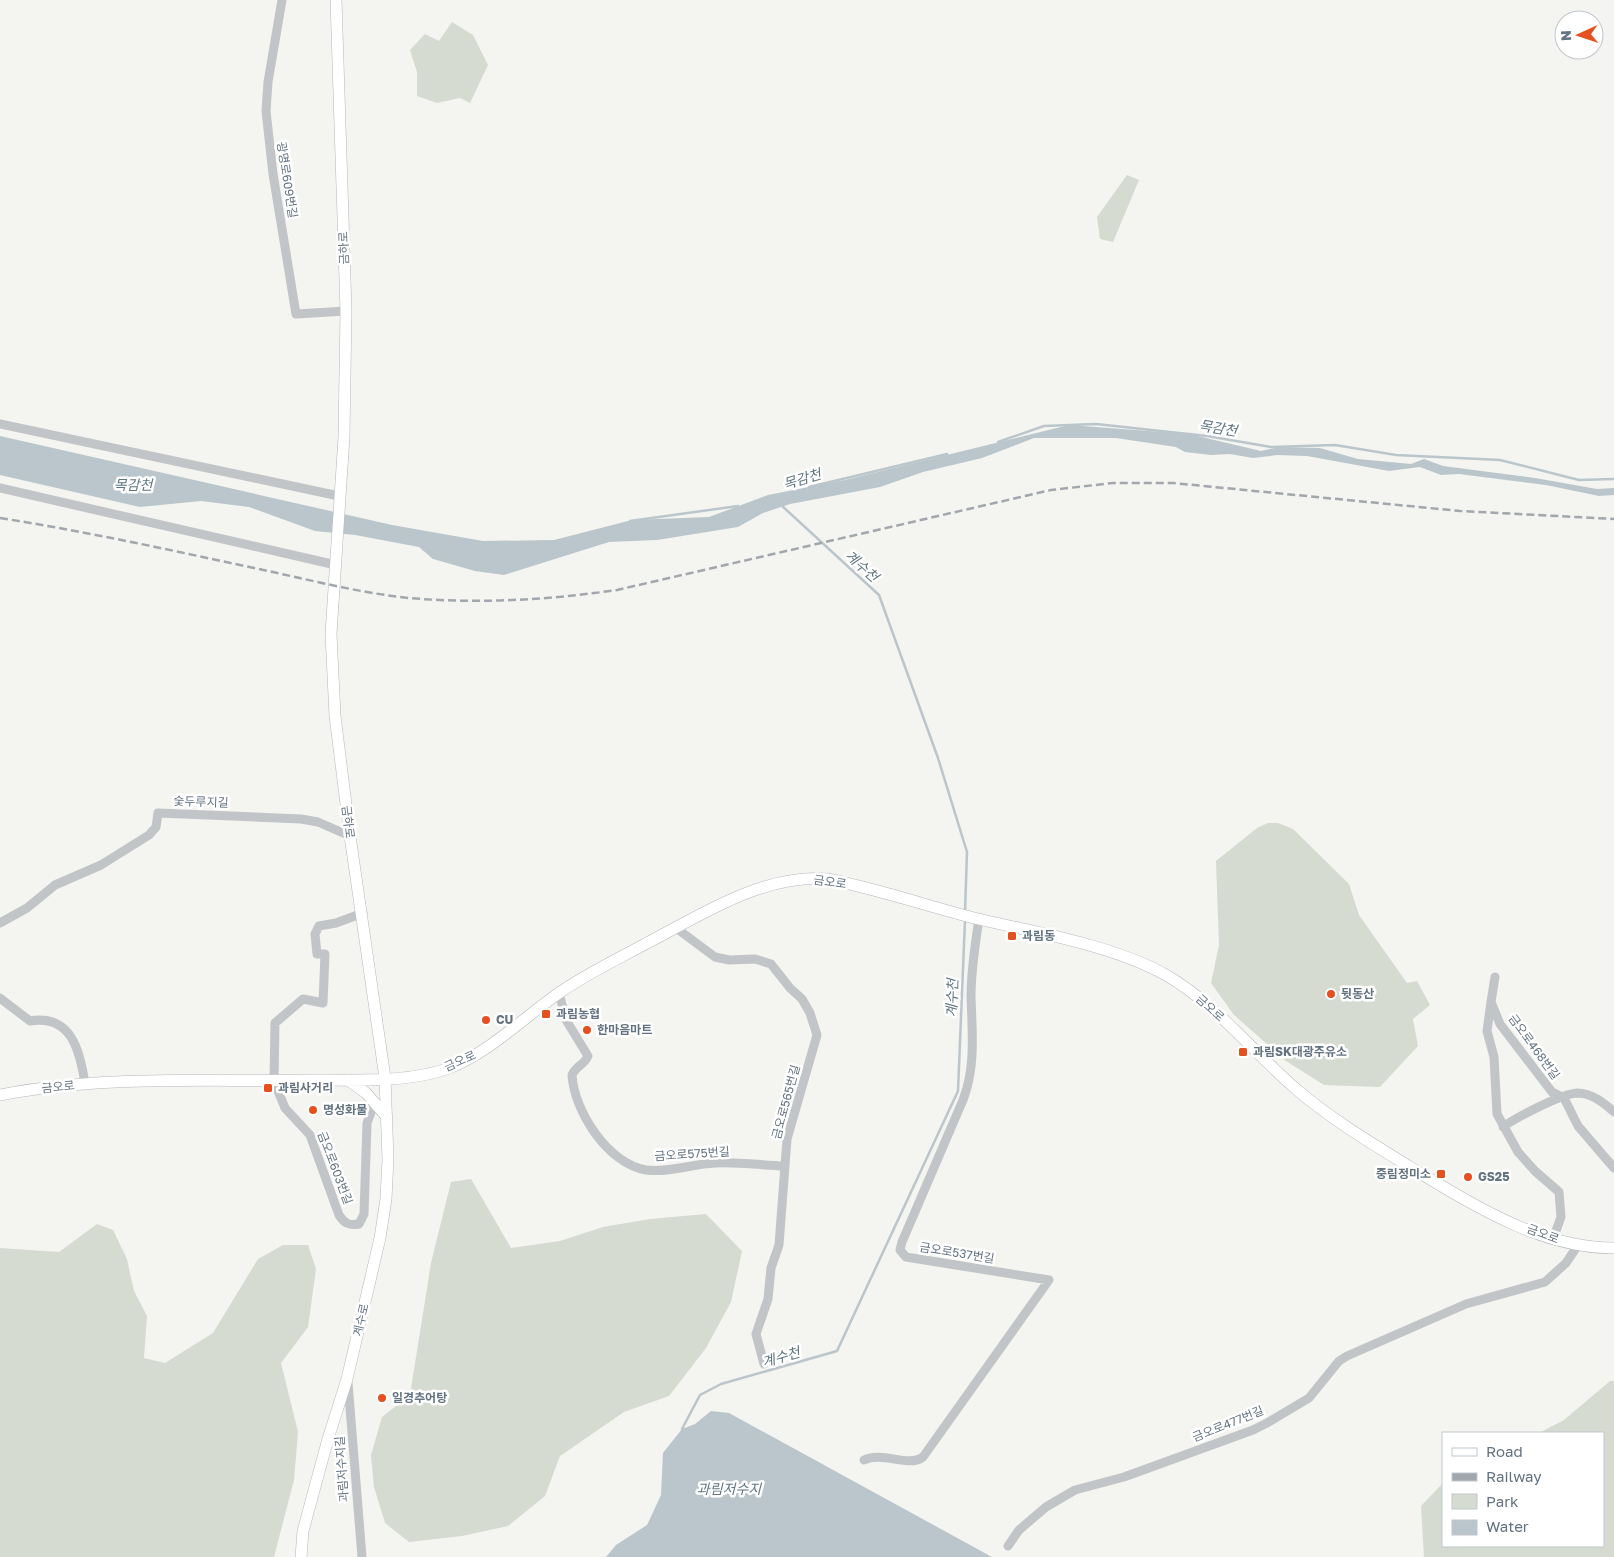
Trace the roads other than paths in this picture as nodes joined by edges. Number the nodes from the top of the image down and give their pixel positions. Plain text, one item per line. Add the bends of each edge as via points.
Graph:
1 (282, 0) edge
2 (336, 0) edge
3 (346, 311) junction
4 (0, 424) edge
5 (0, 488) edge
6 (339, 496) junction
7 (336, 565) junction
8 (350, 836) junction
9 (363, 913) junction
10 (977, 918) junction
11 (0, 924) edge
12 (676, 928) junction
13 (1495, 977) dead end
14 (559, 993) junction
15 (0, 998) edge
16 (1491, 1002) junction
17 (385, 1078) junction
18 (348, 1080) junction
19 (274, 1081) junction
20 (85, 1084) junction
21 (0, 1095) edge
22 (1564, 1098) junction
23 (375, 1102) junction
24 (1614, 1112) edge
25 (387, 1118) junction
26 (1503, 1127) junction
27 (784, 1166) junction
28 (1614, 1168) edge
29 (1553, 1239) junction
30 (1578, 1245) junction
31 (1614, 1248) edge
32 (764, 1364) dead end
33 (348, 1379) junction
34 (864, 1460) dead end
35 (1008, 1546) dead end
36 (301, 1557) edge
37 (362, 1557) edge

1 - 3 street, 광명로609번길 via 266,111 296,314
2 - 3 main road, 금하로
3 - 6 main road, 금하로 via 344,437
4 - 6 street
5 - 7 street
6 - 7 main road, 금하로
7 - 8 main road, 금하로 via 331,634 336,716
8 - 9 main road, 금하로
8 - 11 street, 숯두루지길 via 311,820 158,813 156,826 149,835 101,865 55,885 27,908
9 - 17 main road, 금하로
9 - 19 street via 319,926 315,934 317,954 326,954 323,1002 303,999 276,1023
10 - 12 main road, 금오로 via 852,885 812,878 752,891
10 - 29 main road, 금오로 via 1128,958 1168,976 1211,1008 1296,1089 1331,1117 1470,1203
10 - 34 street, 금오로537번길 via 972,962 973,1036 969,1081 900,1250 906,1257 1049,1280 923,1457 916,1461 875,1456
12 - 14 main road, 금오로
12 - 27 street, 금오로565번길 via 715,957 729,960 755,958 771,964 810,1013 817,1035 790,1124
13 - 16 street
14 - 17 main road, 금오로 via 481,1052 464,1061 432,1073
14 - 27 street, 금오로575번길 via 568,1024 588,1056 572,1075 578,1099 592,1129 615,1155 646,1170 717,1163
15 - 20 street via 30,1021 50,1019 68,1030
16 - 22 street, 금오로468번길 via 1509,1037 1552,1092
16 - 26 street via 1487,1031 1494,1057 1495,1103
17 - 18 main road, 금오로
17 - 25 main road, 계수로
18 - 19 main road, 금오로
18 - 23 main road
19 - 20 main road, 금오로
19 - 23 street, 금오로603번길 via 285,1108 310,1135 339,1215 343,1222 352,1226 359,1224 364,1214 367,1123
20 - 21 main road, 금오로
22 - 24 street via 1576,1093 1595,1097
22 - 26 street via 1518,1116
22 - 28 street, 금오로468번길 via 1578,1126
23 - 25 main road
25 - 33 main road, 계수로 via 388,1178 383,1219
26 - 29 street via 1525,1160 1559,1192 1561,1217
27 - 32 street, 금오로565번길 via 779,1245 771,1268 768,1299 756,1334
29 - 30 main road, 금오로
30 - 31 main road, 금오로
30 - 35 street, 금오로477번길 via 1545,1282 1466,1304 1347,1356 1339,1361 1309,1398 1253,1430 1124,1477 1075,1490 1046,1507 1019,1530
33 - 36 main road, 계수로 via 303,1531
33 - 37 street, 과림저수지길

